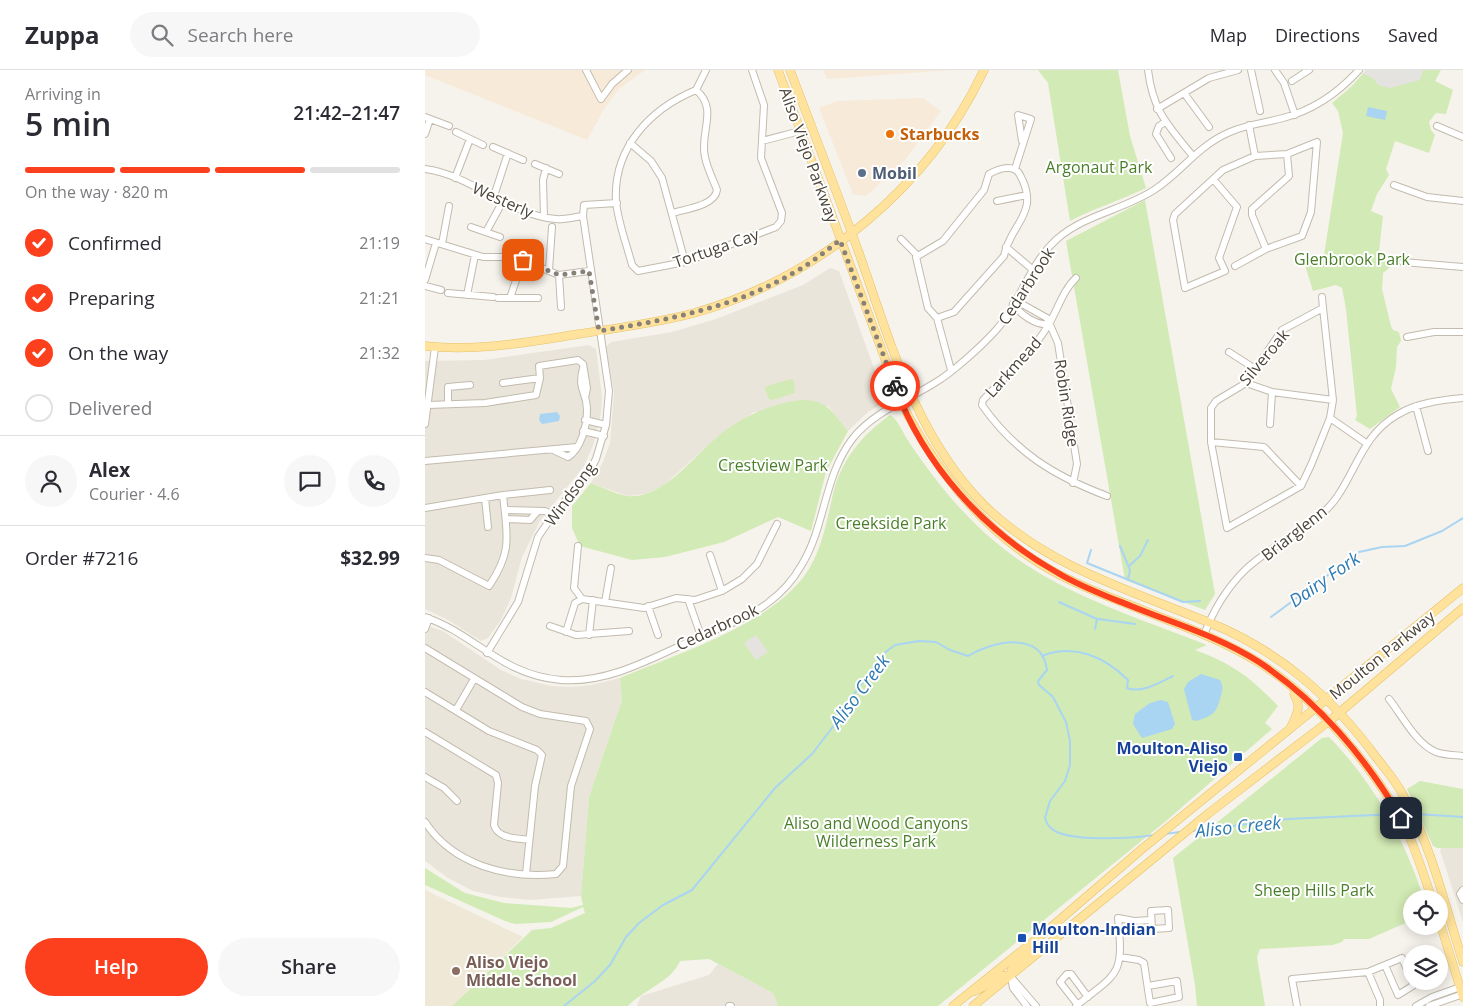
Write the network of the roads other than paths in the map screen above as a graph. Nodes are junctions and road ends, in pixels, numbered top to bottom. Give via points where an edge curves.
1 (587, 70) edge
2 (628, 70) edge
3 (706, 70) edge
4 (752, 70) edge
5 (778, 70) edge
6 (790, 70) edge
7 (984, 70) edge
8 (1148, 70) edge
9 (1238, 70) edge
10 (1251, 70) edge
11 (1276, 70) edge
12 (1359, 70) edge
13 (1306, 71) edge
14 (1224, 72) edge
15 (1292, 81) dead end
16 (697, 90) junction
17 (1184, 93) junction
18 (789, 102) junction
19 (1157, 109) junction
20 (1261, 111) dead end
21 (1295, 115) junction
22 (427, 118) edge
23 (1165, 122) junction
24 (1249, 125) junction
25 (449, 126) dead end
26 (1437, 126) dead end
27 (1209, 128) dead end
28 (800, 131) junction
29 (456, 132) dead end
30 (425, 134) edge
31 (1463, 137) edge
32 (470, 138) junction
33 (761, 140) junction
34 (1022, 140) dead end
35 (630, 143) junction
36 (483, 145) dead end
37 (493, 147) dead end
38 (818, 147) junction
39 (508, 154) junction
40 (1287, 154) junction
41 (1192, 155) junction
42 (1255, 156) junction
43 (1171, 158) dead end
44 (523, 160) dead end
45 (535, 164) dead end
46 (546, 168) junction
47 (425, 169) edge
48 (1015, 169) junction
49 (559, 174) dead end
50 (455, 178) junction
51 (1213, 179) junction
52 (1394, 185) dead end
53 (1027, 195) junction
54 (494, 196) junction
55 (503, 201) junction
56 (997, 201) dead end
57 (1463, 201) edge
58 (617, 203) junction
59 (449, 206) dead end
60 (672, 213) junction
61 (583, 216) junction
62 (544, 217) junction
63 (471, 227) dead end
64 (553, 227) dead end
65 (486, 232) junction
66 (851, 232) junction
67 (500, 237) dead end
68 (425, 239) edge
69 (901, 239) dead end
70 (840, 240) junction
71 (439, 243) junction
72 (1006, 247) junction
73 (1266, 248) junction
74 (475, 255) junction
75 (918, 256) junction
76 (523, 260) junction
77 (685, 262) junction
78 (1403, 262) dead end
79 (1235, 266) dead end
80 (1463, 267) edge
81 (549, 270) junction
82 (1032, 270) junction
83 (589, 271) junction
84 (559, 275) junction
85 (1076, 278) dead end
86 (425, 280) edge
87 (425, 286) edge
88 (441, 290) dead end
89 (448, 293) dead end
90 (467, 295) junction
91 (1322, 297) dead end
92 (510, 298) junction
93 (538, 298) dead end
94 (1013, 304) junction
95 (561, 307) dead end
96 (1323, 308) junction
97 (1040, 314) junction
98 (937, 318) junction
99 (1036, 321) junction
100 (1049, 324) junction
101 (599, 331) junction
102 (1463, 332) edge
103 (1407, 337) dead end
104 (425, 346) edge
105 (435, 347) junction
106 (1229, 352) dead end
107 (951, 370) junction
108 (1257, 370) junction
109 (429, 376) edge
110 (540, 378) junction
111 (503, 383) dead end
112 (1246, 383) junction
113 (470, 386) dead end
114 (1272, 392) junction
115 (911, 396) junction
116 (1463, 398) edge
117 (1333, 400) junction
118 (901, 402) junction
119 (448, 404) junction
120 (428, 405) junction
121 (1416, 406) junction
122 (1330, 418) junction
123 (585, 420) junction
124 (425, 424) edge
125 (1270, 424) dead end
126 (607, 426) junction
127 (583, 431) junction
128 (604, 436) junction
129 (1211, 442) junction
130 (1366, 442) junction
131 (1428, 451) dead end
132 (425, 461) edge
133 (1073, 483) junction
134 (1301, 486) junction
135 (551, 490) dead end
136 (503, 495) junction
137 (1107, 496) dead end
138 (485, 498) junction
139 (425, 508) edge
140 (505, 510) junction
141 (537, 512) junction
142 (553, 515) junction
143 (506, 518) junction
144 (777, 524) dead end
145 (488, 527) dead end
146 (578, 546) dead end
147 (710, 555) dead end
148 (425, 558) edge
149 (611, 568) dead end
150 (1463, 588) edge
151 (722, 591) junction
152 (582, 599) junction
153 (688, 599) junction
154 (593, 600) junction
155 (605, 602) junction
156 (648, 606) junction
157 (1463, 608) edge
158 (427, 618) edge
159 (1209, 622) junction
160 (550, 626) dead end
161 (425, 629) edge
162 (629, 630) dead end
163 (566, 632) junction
164 (658, 635) dead end
165 (1204, 635) junction
166 (589, 636) junction
167 (701, 636) junction
168 (425, 648) edge
169 (487, 653) junction
170 (474, 679) junction
171 (1291, 687) junction
172 (425, 692) edge
173 (1328, 699) junction
174 (1389, 699) dead end
175 (1316, 709) junction
176 (456, 710) junction
177 (1338, 713) junction
178 (1328, 721) junction
179 (1290, 728) junction
180 (425, 732) edge
181 (1463, 756) edge
182 (425, 777) edge
183 (457, 801) dead end
184 (425, 822) edge
185 (529, 840) junction
186 (526, 874) junction
187 (1429, 890) edge
188 (1463, 890) edge
189 (1463, 900) edge
190 (1151, 920) dead end
191 (1049, 929) junction
192 (1444, 935) edge
193 (1120, 957) junction
194 (1403, 960) edge
195 (1463, 962) edge
196 (1385, 964) junction
197 (1368, 972) junction
198 (1010, 976) junction
199 (1148, 986) junction
200 (1406, 990) edge
201 (969, 992) junction
202 (1462, 992) edge
203 (1087, 998) junction
204 (1380, 1003) edge
205 (953, 1006) edge
206 (973, 1006) edge
207 (1027, 1006) edge
208 (1035, 1006) edge
209 (1076, 1006) edge
210 (1297, 1006) edge
211 (1387, 1006) edge
212 (1416, 1006) edge
213 (1429, 1006) edge

1 - 2 street via 601,99
3 - 16 street
4 - 33 street via 764,105
5 - 18 main road, Aliso Viejo Parkway
6 - 38 main road, Aliso Viejo Parkway
7 - 66 main road via 951,129 933,152 881,210
8 - 19 street
9 - 14 street
10 - 20 street
11 - 21 street
12 - 21 street, Cedarbrook via 1333,95
13 - 15 street
14 - 17 street
16 - 35 street via 656,113
16 - 60 street via 707,106 704,156 717,194 711,201
17 - 19 street
17 - 27 street
18 - 28 main road, Aliso Viejo Parkway
18 - 38 main road via 795,103 809,143
19 - 23 street
21 - 24 street, Cedarbrook
22 - 25 street
22 - 30 street
23 - 41 street
23 - 43 street via 1156,134
24 - 41 street, Cedarbrook via 1218,138
24 - 42 street
26 - 31 street
28 - 33 street
28 - 70 main road, Aliso Viejo Parkway
29 - 32 street
32 - 36 street
32 - 50 street
33 - 77 street, Tortuga Cay via 761,158 782,213 781,222
34 - 48 street
35 - 58 street via 618,174
35 - 60 street via 659,171
37 - 39 street
38 - 66 main road, Aliso Viejo Parkway
39 - 44 street
39 - 54 street
40 - 42 street
40 - 73 street via 1289,176 1252,209
40 - 73 street via 1317,142 1311,212 1302,236
41 - 82 street, Cedarbrook via 1154,190 1069,229 1055,240
42 - 51 street via 1223,170
45 - 46 street
46 - 49 street
46 - 62 street via 543,180
47 - 50 street, Westerly
48 - 53 street via 1023,180
48 - 75 street via 998,169 989,174 984,190 943,241
50 - 54 street, Westerly
51 - 51 street via 1173,216 1185,288 1225,271 1219,258 1237,207
52 - 57 street via 1427,197
53 - 56 street
53 - 72 street via 1027,211
54 - 55 street, Westerly
55 - 62 street, Westerly
55 - 65 street
58 - 61 street, Windsong via 584,205
58 - 77 street, Tortuga Cay via 632,265 638,271
59 - 71 street
60 - 77 street
61 - 62 street, Westerly
61 - 83 street, Windsong
63 - 65 street
64 - 81 street
65 - 67 street
66 - 70 main road
66 - 115 main road, Aliso Viejo Parkway
68 - 71 street
69 - 75 street
70 - 101 main road via 792,274 727,302 676,317
70 - 118 main road, Aliso Viejo Parkway
71 - 74 street
71 - 86 street
72 - 82 street
72 - 98 street via 1001,262 953,312
73 - 79 street
74 - 76 street
74 - 90 street
75 - 98 street via 928,308
76 - 81 street
76 - 92 street
78 - 80 street
81 - 84 street
82 - 94 street, Cedarbrook
83 - 84 street
83 - 101 street, Windsong
84 - 95 street
85 - 100 street, Larkmead via 1069,284
87 - 88 street
89 - 90 street
90 - 92 street
91 - 96 street
92 - 93 street
94 - 97 street, Robin Ridge via 1022,304
94 - 99 street via 1019,312
94 - 107 street, Cedarbrook via 997,329
96 - 108 street, Silveroak via 1282,330
96 - 117 street
97 - 99 street
97 - 100 street, Robin Ridge via 1047,318
98 - 107 street
99 - 100 street
100 - 133 street, Robin Ridge via 1057,343 1074,441 1077,464
100 - 133 street, Larkmead via 982,405 1017,447
101 - 105 main road via 511,345
101 - 126 street, Windsong via 609,391
102 - 103 street via 1434,332
104 - 105 main road
105 - 109 street
106 - 108 street
107 - 115 street, Cedarbrook
108 - 112 street, Silveroak
109 - 120 street
110 - 111 street
110 - 119 street via 536,395 485,403
110 - 123 street via 539,366 581,361 584,367 581,390 587,411
112 - 114 street
112 - 129 street, Silveroak via 1213,404
113 - 119 street via 448,387
114 - 117 street
114 - 125 street
115 - 118 street, Cedarbrook
115 - 159 main road, Aliso Viejo Parkway via 943,453 969,488 1016,532 1041,550 1083,572
116 - 121 street, Briarglenn
117 - 122 street
118 - 165 main road, Aliso Viejo Parkway via 918,435 953,486 970,506 1013,544 1075,582
118 - 167 street, Cedarbrook via 867,423 842,453 827,489 816,538 801,568 784,589 768,604
119 - 120 street
120 - 124 street
121 - 130 street, Briarglenn via 1397,415
121 - 131 street
122 - 130 street
122 - 134 street
123 - 126 street
123 - 127 street
126 - 128 street, Windsong
127 - 128 street
127 - 132 street via 577,447
128 - 142 street, Windsong via 588,474
129 - 134 street via 1264,447
129 - 134 street via 1227,528
130 - 159 street, Briarglenn via 1337,498 1318,518 1245,570 1222,598
133 - 137 street
135 - 136 street
136 - 138 street
136 - 140 street
138 - 139 street
138 - 145 street
140 - 141 street
140 - 143 street
141 - 142 street
141 - 143 street via 530,520
142 - 169 street, Windsong via 539,537 518,602
143 - 148 street via 508,544 503,564 490,586 439,560
144 - 151 street via 757,564 742,579
146 - 152 street via 574,588
147 - 151 street
149 - 155 street
150 - 173 main road, Moulton Parkway
151 - 153 street via 695,600
152 - 154 street
152 - 163 street via 575,603
153 - 156 street via 676,598
153 - 167 street
154 - 155 street
154 - 166 street
155 - 156 street via 637,608
156 - 164 street
157 - 177 main road, Moulton Parkway
158 - 161 street
158 - 169 street, Cedarbrook
159 - 165 street, Briarglenn
159 - 173 main road, Aliso Viejo Parkway via 1271,654
160 - 163 street
162 - 166 street
163 - 166 street
165 - 171 main road, Aliso Viejo Parkway via 1259,662
167 - 169 street, Cedarbrook via 632,666 587,679 562,680 538,676 517,670
168 - 170 street
170 - 176 street
170 - 186 street via 522,707 562,718 581,719 590,729 571,786 563,866 559,873
171 - 175 main road, Aliso Viejo Parkway
171 - 179 main road via 1299,708
172 - 176 street
173 - 175 main road, Moulton Parkway
173 - 177 main road, Aliso Viejo Parkway
174 - 181 street via 1431,750
175 - 178 main road, Aliso Viejo Parkway
175 - 179 main road, Moulton Parkway
176 - 185 street via 489,731 542,755
177 - 178 main road, Moulton Parkway
177 - 195 main road, Aliso Viejo Parkway via 1364,741 1403,794 1423,837
178 - 187 main road, Aliso Viejo Parkway via 1386,793 1411,840
178 - 198 main road, Moulton Parkway via 1209,813
179 - 191 main road, Moulton Parkway via 1142,848
180 - 185 street via 493,773 498,783 495,828 502,835
182 - 183 street via 444,788
184 - 186 street via 440,840 465,858 495,871
185 - 186 street
188 - 189 street
190 - 193 street via 1118,918
191 - 198 main road via 1042,940 1013,966
191 - 201 main road, Moulton Parkway
192 - 202 main road
193 - 199 street via 1143,963
193 - 203 street via 1114,975
194 - 196 street
196 - 197 street
196 - 200 street via 1398,995
197 - 204 street
197 - 210 street via 1292,979
198 - 201 main road via 998,977 985,988
198 - 206 main road, Moulton Parkway
198 - 207 street via 1013,988
198 - 208 street
199 - 199 street via 1150,1003 1179,997 1177,981
201 - 205 main road, Moulton Parkway
202 - 212 street via 1432,997
202 - 213 street
203 - 209 street
203 - 209 street via 1071,974 1067,974 1060,982
204 - 211 street

